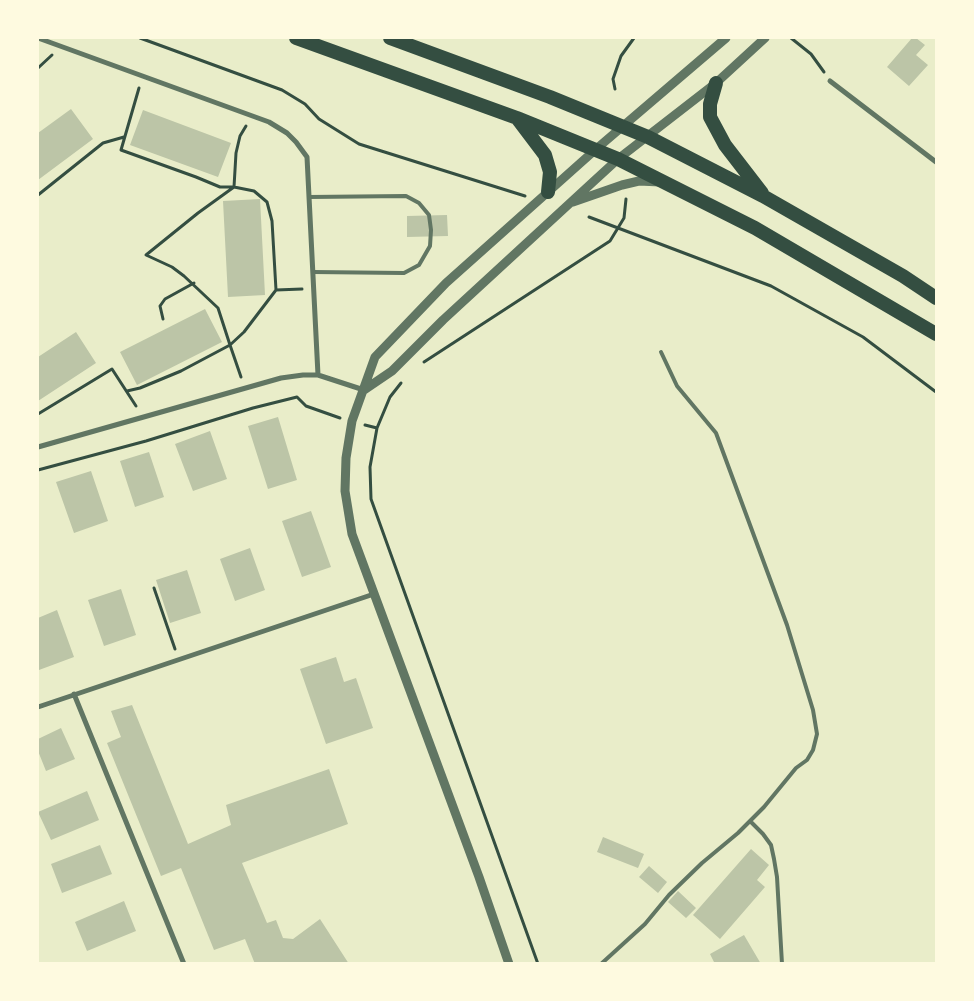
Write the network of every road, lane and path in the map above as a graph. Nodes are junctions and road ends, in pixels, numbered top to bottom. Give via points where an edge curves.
1 (38, 38) edge
2 (140, 38) edge
3 (296, 38) edge
4 (390, 38) edge
5 (634, 38) edge
6 (726, 38) edge
7 (765, 38) edge
8 (791, 38) edge
9 (60, 47) junction
10 (38, 68) edge
11 (142, 77) junction
12 (830, 81) joint
13 (716, 83) junction
14 (615, 89) dead end
15 (252, 116) junction
16 (517, 118) junction
17 (623, 127) junction
18 (124, 137) junction
19 (648, 137) junction
20 (595, 150) junction
21 (618, 160) junction
22 (936, 162) edge
23 (666, 182) junction
24 (234, 188) junction
25 (548, 192) junction
26 (38, 195) edge
27 (626, 195) dead end
28 (526, 196) dead end
29 (763, 196) junction
30 (309, 197) junction
31 (568, 204) junction
32 (589, 217) dead end
33 (618, 229) junction
34 (314, 272) junction
35 (194, 283) dead end
36 (315, 288) junction
37 (276, 290) junction
38 (936, 298) edge
39 (163, 319) dead end
40 (936, 334) edge
41 (230, 345) junction
42 (661, 352) dead end
43 (423, 362) dead end
44 (318, 375) junction
45 (404, 379) dead end
46 (245, 387) junction
47 (364, 390) junction
48 (127, 391) junction
49 (936, 392) edge
50 (38, 414) edge
51 (142, 416) junction
52 (352, 421) junction
53 (377, 428) junction
54 (38, 447) edge
55 (38, 470) edge
56 (154, 588) dead end
57 (374, 594) junction
58 (178, 659) junction
59 (74, 694) junction
60 (38, 707) edge
61 (750, 820) junction
62 (184, 964) edge
63 (509, 964) edge
64 (538, 964) edge
65 (602, 964) edge
66 (782, 964) edge

1 - 9 street
2 - 28 path via 282,90 359,144
3 - 16 highway
4 - 17 highway
5 - 14 path via 620,56 613,79
6 - 17 street
7 - 13 street
8 - 12 path via 811,54
9 - 10 path
9 - 11 street
11 - 15 street
11 - 18 path
12 - 22 street
13 - 19 street
13 - 29 highway via 710,117 725,145
15 - 24 path via 240,136
15 - 30 street via 287,133 307,157
16 - 20 highway
16 - 25 highway via 545,155 550,172
17 - 19 highway
17 - 20 street
18 - 24 path via 121,150 220,187
18 - 26 path via 104,143
19 - 21 street
19 - 29 highway
20 - 21 highway
20 - 25 street
21 - 23 highway
21 - 31 street
23 - 31 street via 639,181
23 - 40 highway via 755,228
24 - 37 path via 254,191 267,202 272,221
24 - 41 path via 146,255 172,267 218,308
25 - 47 street via 446,283 375,357
27 - 33 path via 624,218
29 - 38 highway
30 - 34 street
30 - 34 lane via 406,196 419,203 429,215 431,230 430,246 419,265 404,272
31 - 47 street via 392,371
32 - 33 path
33 - 43 path via 610,241
33 - 49 path via 771,286 863,337
34 - 36 street
35 - 39 path via 165,299 160,306
36 - 37 path
36 - 44 street
37 - 41 path
41 - 46 path
41 - 48 path via 180,371
42 - 61 lane via 677,386 716,433 787,625 818,734 807,760
44 - 46 street via 303,374
44 - 47 street
45 - 53 path via 390,398
46 - 51 street
47 - 52 street
48 - 50 path via 112,368
48 - 51 path
51 - 54 street
52 - 53 path
52 - 55 path via 306,406 297,397
52 - 57 street via 345,491 352,534
53 - 64 path via 370,467 371,499
56 - 58 path
57 - 58 street
57 - 63 street
58 - 59 street
59 - 60 street
59 - 62 street
61 - 65 lane via 669,895 645,924
61 - 66 lane via 771,845 777,877

